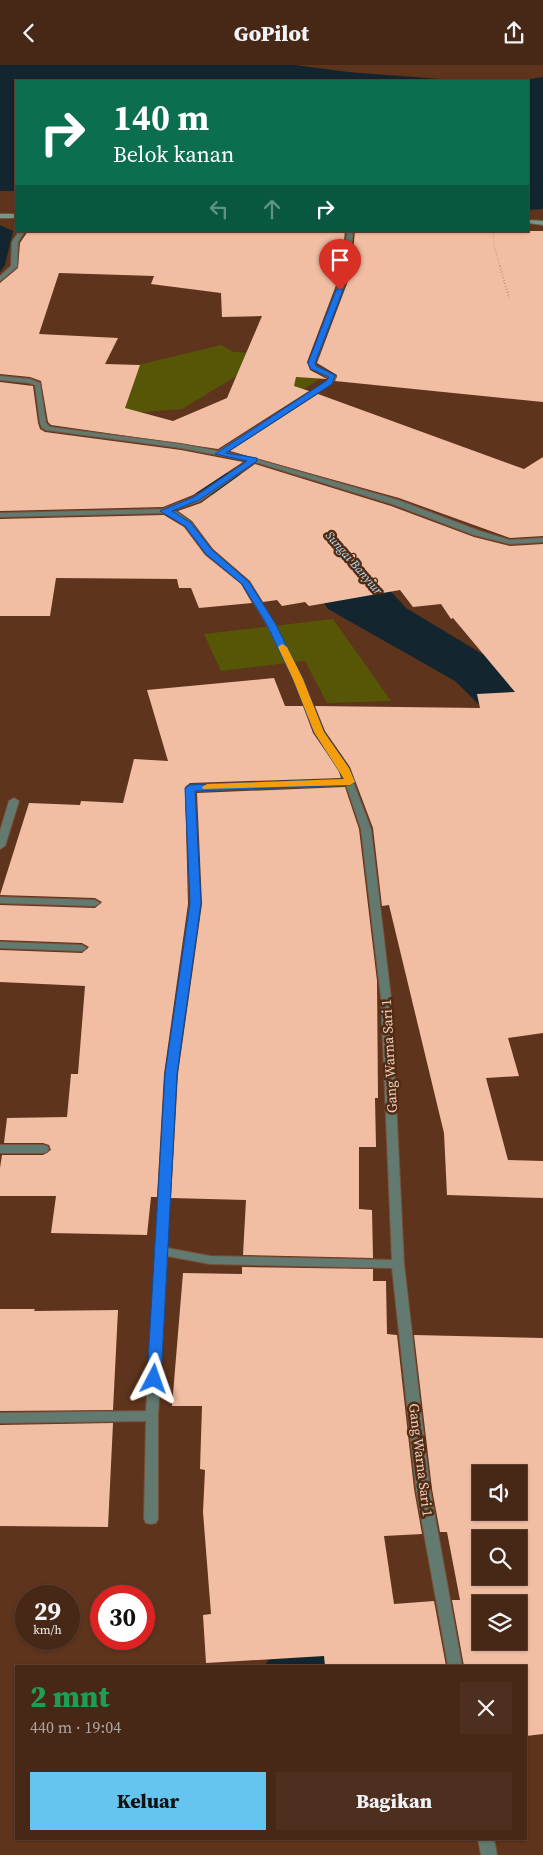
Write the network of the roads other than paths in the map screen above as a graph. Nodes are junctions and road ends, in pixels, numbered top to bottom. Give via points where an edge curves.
1 (529, 222) edge
2 (543, 223) edge
3 (21, 232) edge
4 (350, 232) edge
5 (0, 279) edge
6 (0, 378) edge
7 (218, 454) junction
8 (253, 461) junction
9 (164, 511) junction
10 (0, 515) edge
11 (543, 540) edge
12 (350, 782) junction
13 (14, 801) dead end
14 (0, 846) edge
15 (0, 900) edge
16 (95, 903) dead end
17 (0, 945) edge
18 (82, 948) dead end
19 (0, 1149) edge
20 (43, 1149) dead end
21 (162, 1251) junction
22 (398, 1264) junction
23 (152, 1415) junction
24 (0, 1418) edge
25 (151, 1519) dead end
26 (452, 1653) edge
27 (486, 1840) edge
28 (489, 1855) edge

1 - 2 street
3 - 5 street via 15,242 14,267
4 - 7 street via 346,272 312,363 313,367 333,377 329,383
6 - 7 street via 38,384 43,423 48,429 181,446
7 - 8 street
8 - 9 street via 196,499
8 - 11 street via 396,502 510,542
9 - 10 street
9 - 12 street, Gang Warna Sari 1 via 188,525 209,552 245,582 298,679 319,732
12 - 21 street via 190,788 195,903 171,1074
12 - 22 street, Gang Warna Sari 1 via 366,829 386,998
13 - 14 street
15 - 16 street
17 - 18 street
19 - 20 street
21 - 22 street via 210,1260
21 - 23 street
22 - 26 street, Gang Warna Sari 1 via 423,1489
23 - 24 street
23 - 25 street
27 - 28 street

